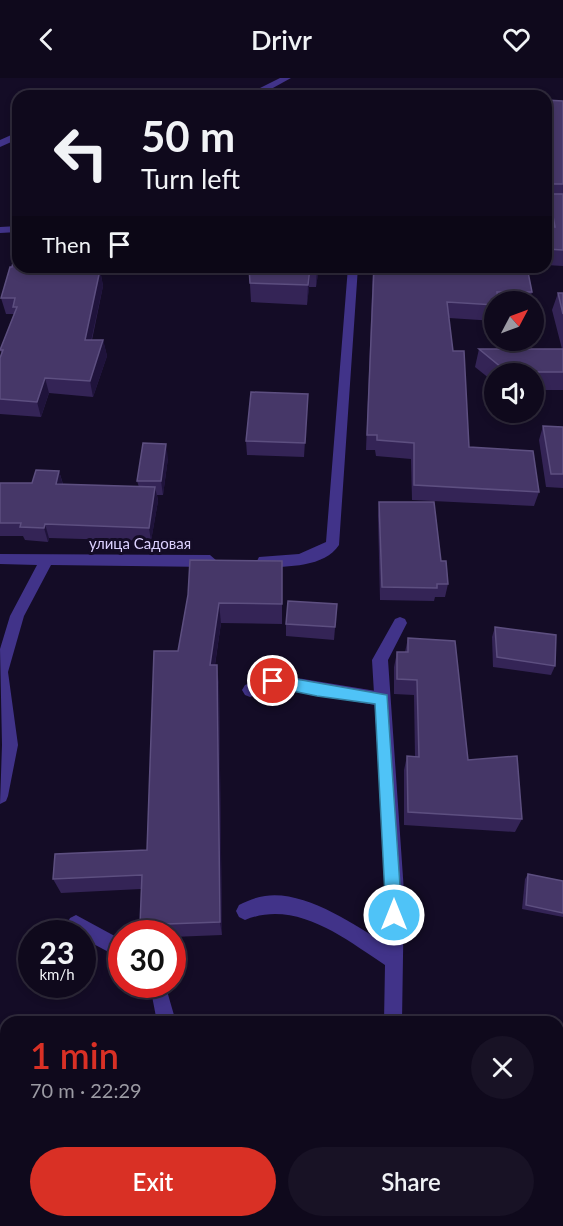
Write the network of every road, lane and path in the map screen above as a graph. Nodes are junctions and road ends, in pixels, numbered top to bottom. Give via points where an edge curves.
1 (287, 78) edge
2 (264, 90) edge
3 (352, 273) edge
4 (0, 559) edge
5 (47, 560) junction
6 (226, 561) edge
7 (249, 561) edge
8 (400, 623) dead end
9 (1, 674) edge
10 (250, 690) dead end
11 (382, 699) junction
12 (0, 796) edge
13 (245, 910) dead end
14 (394, 960) junction
15 (161, 998) edge
16 (166, 1016) edge
17 (393, 1016) edge

1 - 2 street
3 - 7 street via 332,545 316,556 296,561
4 - 5 street, улица Садовая
5 - 6 street, улица Садовая
5 - 9 street via 17,616
8 - 11 street via 380,660
9 - 12 street via 10,745
10 - 11 street via 273,681
11 - 14 street via 395,892
13 - 14 street via 269,903 299,908 338,924
14 - 17 street
15 - 16 street

